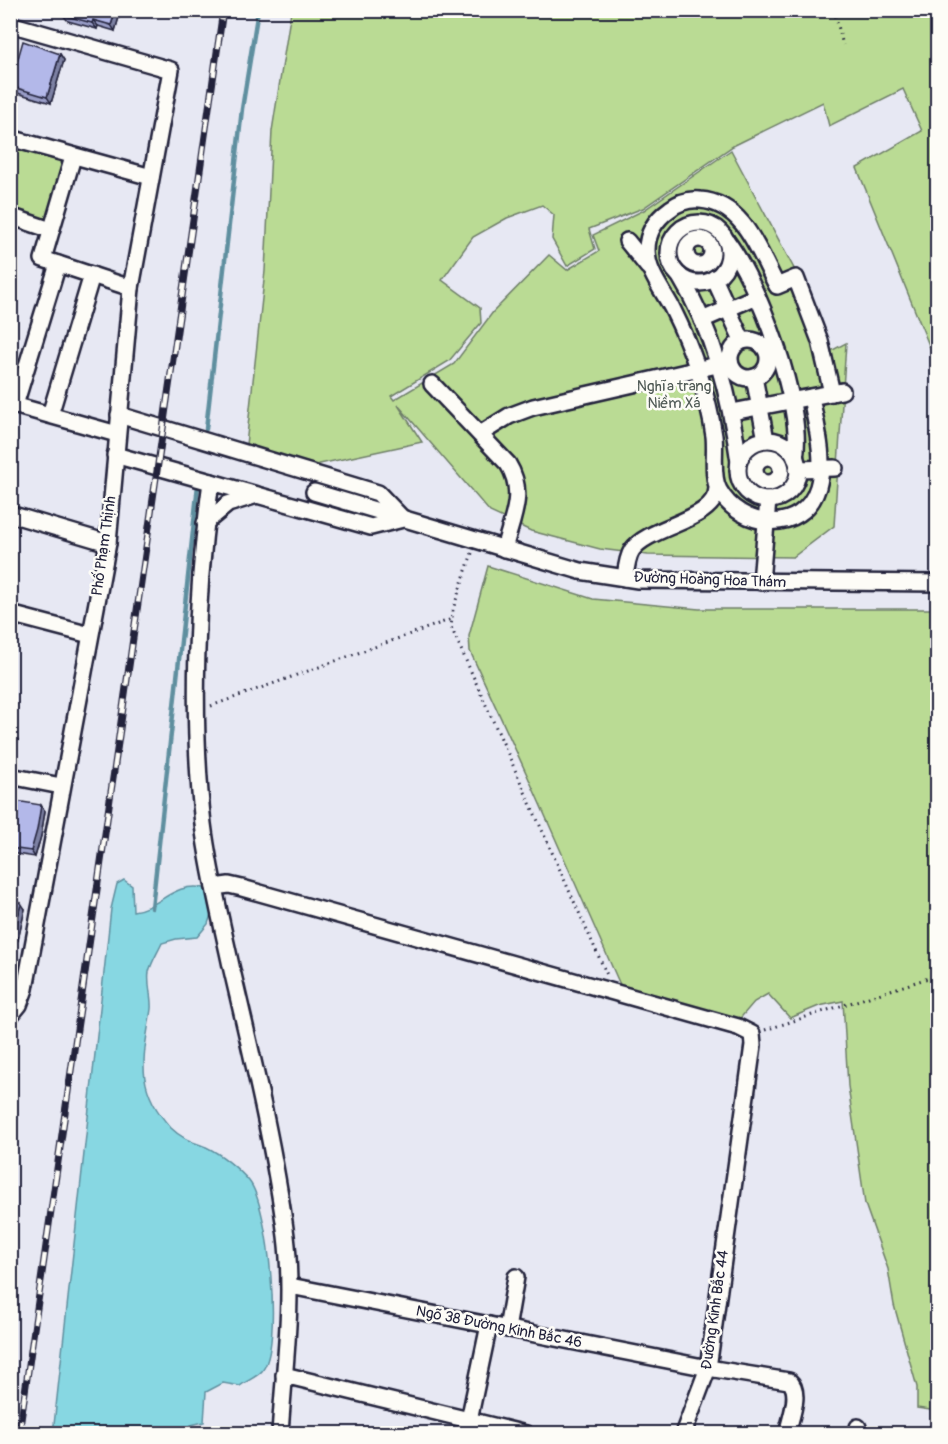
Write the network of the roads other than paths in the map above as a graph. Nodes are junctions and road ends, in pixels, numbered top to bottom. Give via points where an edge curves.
1 (11, 26) edge
2 (10, 138) edge
3 (73, 157) junction
4 (151, 177) junction
5 (665, 207) junction
6 (10, 216) edge
7 (705, 224) junction
8 (684, 227) junction
9 (51, 230) junction
10 (703, 240) junction
11 (726, 240) junction
12 (627, 241) dead end
13 (670, 246) junction
14 (686, 249) junction
15 (711, 256) junction
16 (728, 258) junction
17 (58, 264) junction
18 (697, 265) junction
19 (92, 275) junction
20 (682, 275) junction
21 (654, 276) junction
22 (714, 278) junction
23 (131, 288) junction
24 (757, 296) junction
25 (729, 308) junction
26 (702, 320) junction
27 (742, 340) junction
28 (725, 364) junction
29 (698, 370) junction
30 (754, 377) junction
31 (432, 384) dead end
32 (811, 397) junction
33 (790, 401) junction
34 (13, 405) edge
35 (760, 407) junction
36 (732, 412) junction
37 (50, 415) junction
38 (118, 415) junction
39 (117, 434) junction
40 (480, 434) junction
41 (766, 441) junction
42 (115, 455) junction
43 (742, 456) junction
44 (794, 458) junction
45 (776, 460) junction
46 (758, 462) junction
47 (819, 468) junction
48 (835, 468) dead end
49 (759, 479) junction
50 (777, 479) junction
51 (211, 482) junction
52 (717, 488) junction
53 (789, 491) junction
54 (314, 492) dead end
55 (747, 492) junction
56 (257, 495) junction
57 (768, 500) junction
58 (10, 514) edge
59 (404, 519) junction
60 (767, 522) junction
61 (205, 523) junction
62 (108, 543) junction
63 (504, 549) junction
64 (625, 578) junction
65 (761, 582) junction
66 (938, 583) edge
67 (10, 614) edge
68 (90, 635) junction
69 (10, 776) edge
70 (61, 786) junction
71 (214, 887) junction
72 (18, 987) edge
73 (10, 1016) edge
74 (516, 1277) dead end
75 (290, 1286) junction
76 (489, 1325) junction
77 (507, 1329) junction
78 (708, 1368) junction
79 (284, 1374) junction
80 (470, 1420) junction
81 (280, 1434) edge
82 (526, 1434) edge
83 (683, 1434) edge
84 (787, 1434) edge

1 - 4 street, Phố Phạm Thịnh via 171,70
2 - 3 street
3 - 4 street
3 - 9 street
4 - 23 street, Phố Phạm Thịnh
5 - 8 street
5 - 21 street via 648,239 648,263
5 - 32 street via 694,199 719,203 744,226 777,286 796,278 837,392
6 - 9 street
7 - 8 street
7 - 10 street
7 - 11 street via 714,227
8 - 13 street
9 - 17 street via 43,259
10 - 14 street via 692,241
10 - 15 street via 711,246
11 - 16 street
11 - 24 street
12 - 21 street
13 - 14 street
13 - 20 street via 670,261
14 - 18 street via 688,260
15 - 16 street
15 - 18 street
16 - 22 street
17 - 19 street
17 - 34 street
18 - 20 street
19 - 23 street
19 - 37 street
20 - 21 street
20 - 22 street via 704,282
20 - 26 street
21 - 29 street
22 - 25 street
23 - 38 street, Phố Phạm Thịnh
24 - 25 street
24 - 33 street via 772,330
25 - 26 street
25 - 27 street
26 - 28 street
27 - 28 street
27 - 30 street via 756,340 768,352 766,369
28 - 29 street
28 - 30 street via 740,376
28 - 36 street
29 - 40 street via 533,407
29 - 52 street via 714,436
30 - 35 street
31 - 40 street
32 - 33 street
32 - 47 street
33 - 35 street
33 - 44 street via 797,443
34 - 37 street
35 - 36 street
35 - 41 street
36 - 43 street
37 - 39 street
38 - 39 street, Phố Phạm Thịnh
38 - 59 street via 378,494
39 - 42 street, Phố Phạm Thịnh
40 - 63 street via 517,478 519,492
41 - 43 street via 757,442
41 - 44 street via 775,441
42 - 51 street
42 - 62 street, Phố Phạm Thịnh
43 - 46 street
43 - 55 street via 739,478
44 - 45 street
44 - 47 street
44 - 53 street via 795,483
45 - 46 street via 765,457
45 - 50 street via 781,468
46 - 49 street via 755,470
47 - 48 street
47 - 60 street via 817,490 803,510 782,521
49 - 50 street via 769,483
49 - 55 street
50 - 53 street
51 - 56 street
51 - 61 street
52 - 60 street via 736,512
52 - 64 street via 709,507 646,538 632,550
53 - 57 street
54 - 59 street, Đường Hoàng Hoa Thám
55 - 57 street
56 - 59 street via 371,527
56 - 61 street via 228,504
57 - 60 street
58 - 62 street
59 - 63 street, Đường Hoàng Hoa Thám
60 - 65 street
61 - 71 street via 198,711 203,824
62 - 68 street, Phố Phạm Thịnh
63 - 64 street, Đường Hoàng Hoa Thám
64 - 65 street, Đường Hoàng Hoa Thám
65 - 66 street, Đường Hoàng Hoa Thám
67 - 68 street
68 - 70 street, Phố Phạm Thịnh
69 - 70 street
70 - 72 street, Phố Phạm Thịnh
71 - 75 street via 270,1139
71 - 78 street, Đường Kinh Bắc 44 via 242,888 752,1034
72 - 73 street, Phố Phạm Thịnh via 19,1005
74 - 77 street
75 - 76 street, Ngõ 38 Đường Kinh Bắc 46
75 - 79 street
76 - 77 street, Ngõ 38 Đường Kinh Bắc 46
76 - 80 street
77 - 78 street, Ngõ 38 Đường Kinh Bắc 46
78 - 83 street, Đường Kinh Bắc 44
78 - 84 street, Ngõ 38 Đường Kinh Bắc 46 via 794,1385
79 - 80 street
79 - 81 street
80 - 82 street

